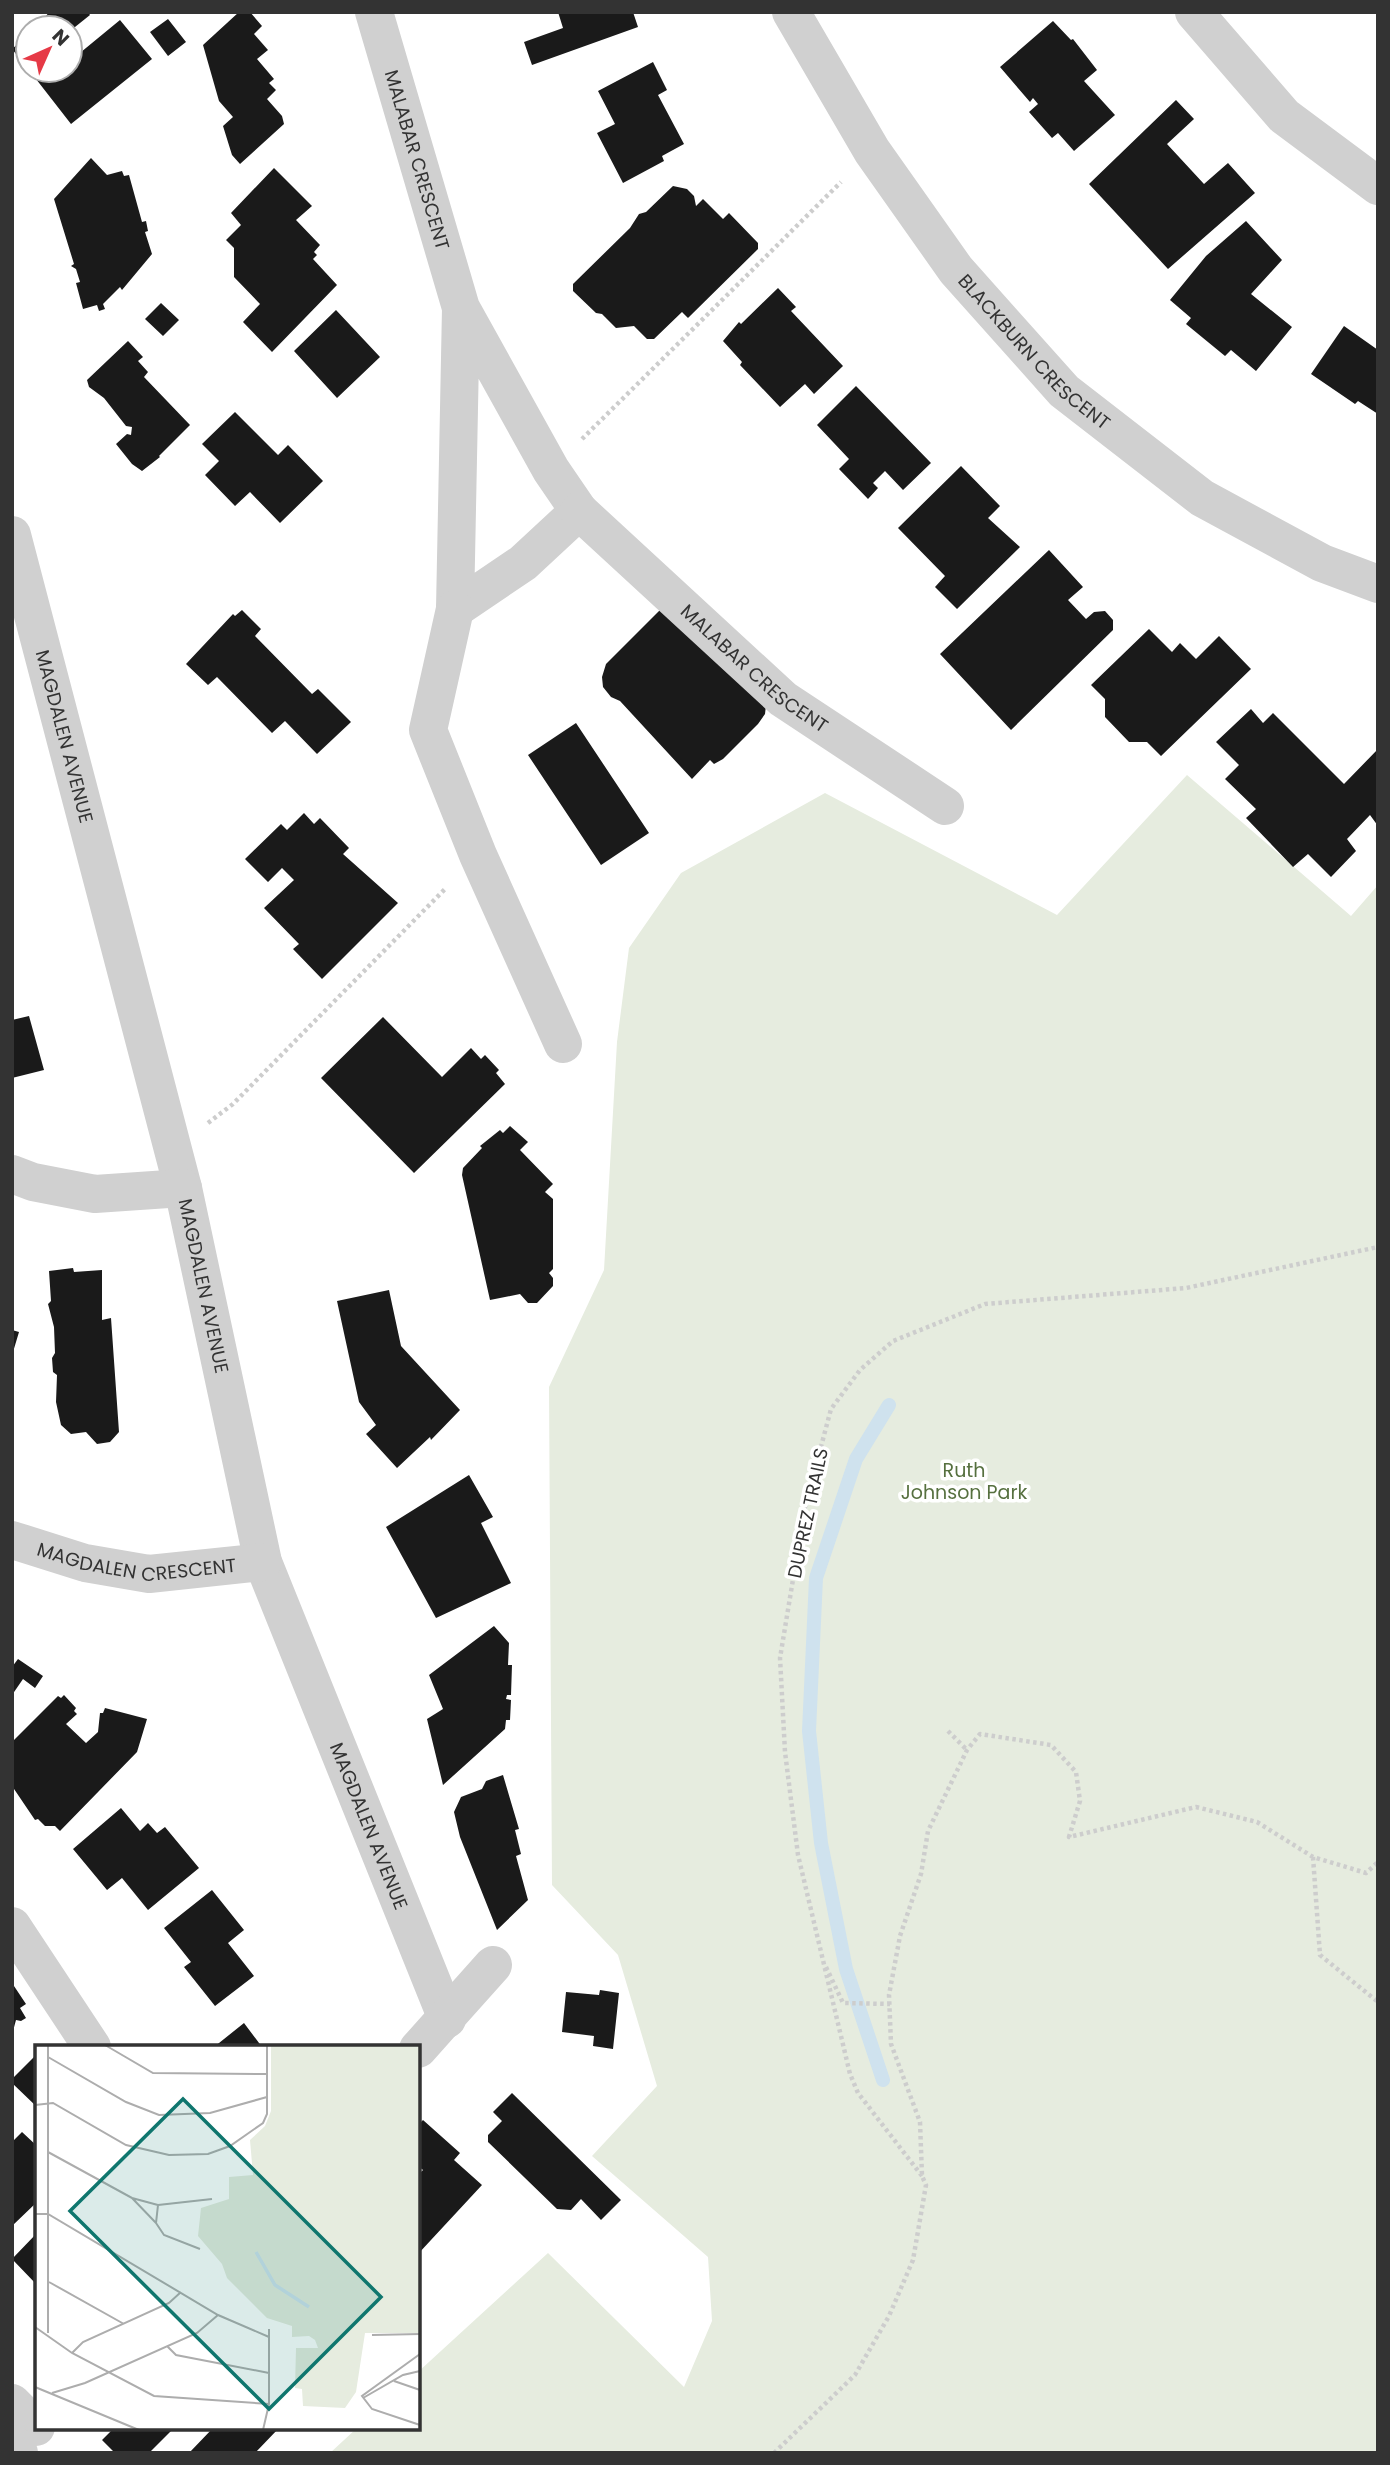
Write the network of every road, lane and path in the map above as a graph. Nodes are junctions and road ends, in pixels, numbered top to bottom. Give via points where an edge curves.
1 (374, 12) edge
2 (791, 12) edge
3 (1194, 12) edge
4 (872, 152) junction
5 (1378, 186) edge
6 (461, 308) junction
7 (551, 470) junction
8 (579, 511) junction
9 (12, 535) edge
10 (1378, 584) edge
11 (455, 609) junction
12 (945, 806) dead end
13 (478, 855) junction
14 (563, 1044) dead end
15 (198, 1126) dead end
16 (12, 1174) edge
17 (183, 1188) junction
18 (1378, 1247) edge
19 (12, 1540) edge
20 (263, 1562) junction
21 (948, 1731) dead end
22 (967, 1750) junction
23 (1313, 1857) junction
24 (1378, 1863) edge
25 (12, 1926) edge
26 (822, 1958) junction
27 (494, 1965) dead end
28 (1378, 2002) edge
29 (890, 2004) junction
30 (447, 2019) junction
31 (91, 2045) edge
32 (420, 2047) edge
33 (922, 2176) junction
34 (774, 2453) edge

1 - 6 street, MALABAR CRESCENT
2 - 4 street, BLACKBURN CRESCENT
3 - 5 street via 1284,116
4 - 7 path
4 - 10 street, BLACKBURN CRESCENT via 956,270 1064,391 1202,498 1322,563
6 - 7 street, MALABAR CRESCENT
6 - 11 street, MALABAR CRESCENT
7 - 8 street, MALABAR CRESCENT
8 - 11 street via 523,563
8 - 12 street, MALABAR CRESCENT via 783,699
9 - 17 street, MAGDALEN AVENUE
11 - 13 street, MALABAR CRESCENT via 428,730
13 - 14 street, MALABAR CRESCENT
13 - 15 path via 233,1104
16 - 17 street via 95,1194
17 - 20 street, MAGDALEN AVENUE
18 - 26 path, DUPREZ TRAILS via 1185,1288 985,1304 893,1341 860,1370 831,1409 805,1507 780,1658 785,1752 798,1855
19 - 20 street, MAGDALEN CRESCENT via 85,1563 149,1574
20 - 30 street, MAGDALEN AVENUE
21 - 22 path
22 - 23 path via 980,1734 1051,1745 1076,1772 1080,1801 1069,1837 1196,1807 1257,1822
22 - 29 path via 928,1831 921,1874 900,1936
23 - 24 path via 1366,1873
23 - 28 path via 1320,1955
25 - 31 street
26 - 29 path via 843,2003
26 - 33 path, DUPREZ TRAILS via 849,2074 858,2093
27 - 30 street
29 - 33 path via 891,2044 920,2122
30 - 32 street
33 - 34 path via 926,2185 913,2260 889,2316 855,2375

